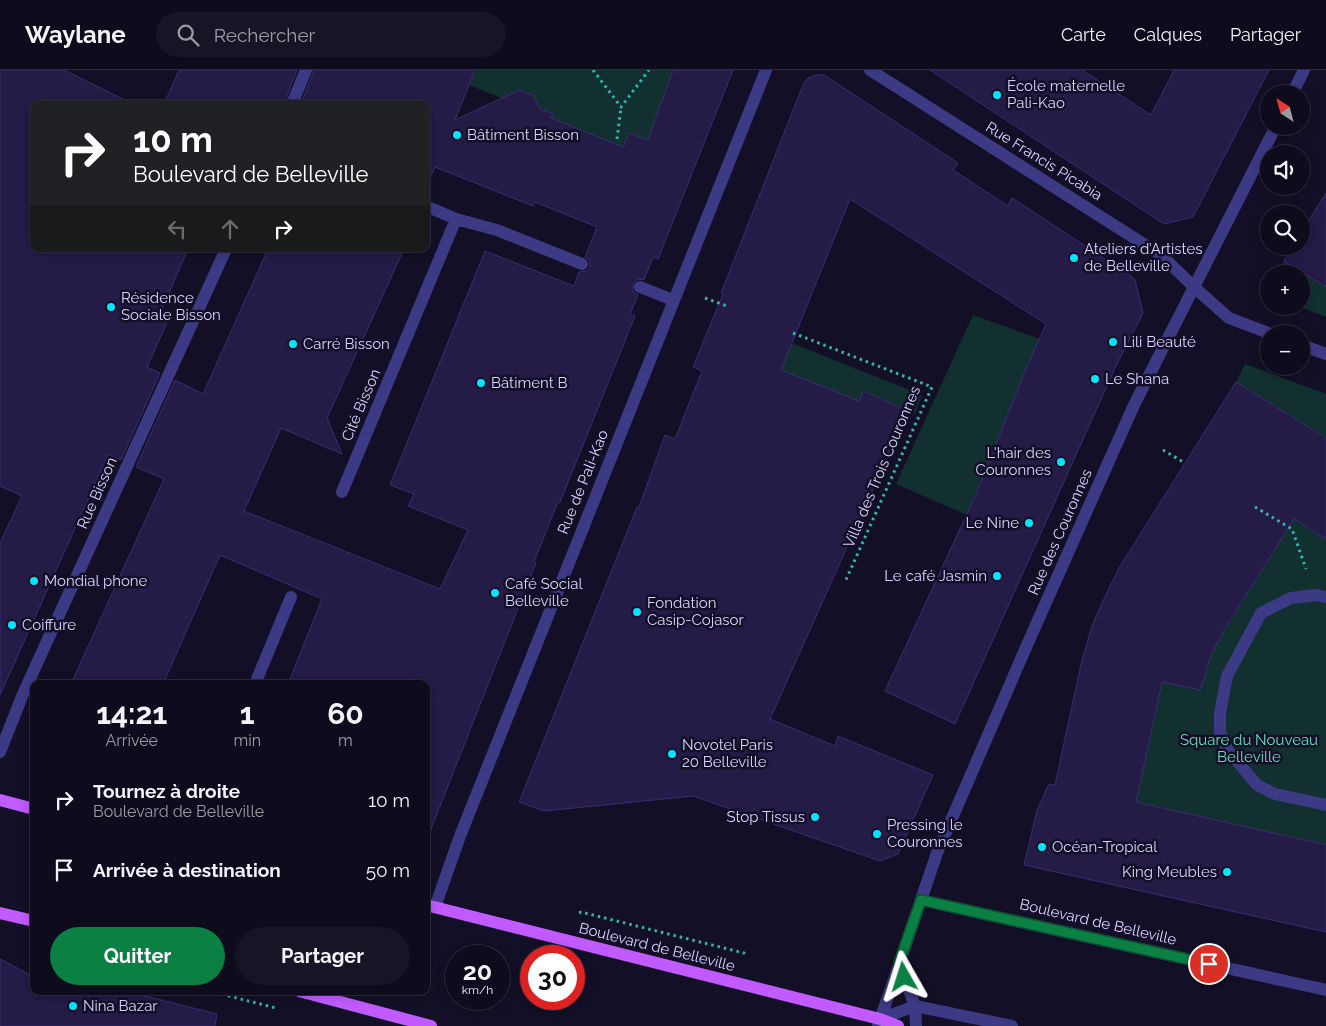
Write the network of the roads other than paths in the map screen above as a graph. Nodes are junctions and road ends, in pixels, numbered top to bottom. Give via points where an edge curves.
1 (306, 70) edge
2 (766, 70) edge
3 (870, 70) edge
4 (1304, 70) edge
5 (1296, 85) edge
6 (294, 100) edge
7 (1271, 135) edge
8 (430, 208) edge
9 (456, 219) junction
10 (225, 252) edge
11 (582, 264) dead end
12 (640, 287) dead end
13 (1194, 288) junction
14 (673, 300) junction
15 (1260, 330) edge
16 (1310, 348) edge
17 (1326, 354) edge
18 (342, 492) dead end
19 (1321, 596) edge
20 (291, 597) dead end
21 (30, 680) edge
22 (258, 680) edge
23 (30, 681) edge
24 (0, 752) edge
25 (0, 800) edge
26 (1326, 805) edge
27 (30, 808) edge
28 (921, 900) junction
29 (431, 906) edge
30 (0, 913) edge
31 (30, 921) edge
32 (899, 963) junction
33 (1326, 990) edge
34 (314, 995) edge
35 (916, 1006) junction
36 (879, 1023) edge
37 (431, 1026) edge
38 (898, 1026) edge
39 (916, 1026) edge
40 (1012, 1026) edge

1 - 6 street
2 - 14 street, Rue de Pali-Kao
3 - 13 street, Rue Francis Picabia via 1161,255
4 - 5 street
7 - 13 street, Rue des Couronnes
8 - 9 street
9 - 11 street via 497,230
9 - 18 street, Cité Bisson
10 - 21 street, Rue Bisson
12 - 14 street
13 - 15 street, Rue Francis Picabia via 1229,318
13 - 28 street, Rue des Couronnes via 1134,405 1054,583 937,853
14 - 29 street, Rue de Pali-Kao
16 - 17 street
19 - 26 street via 1291,598 1261,613 1227,676 1220,732 1227,749 1256,785 1275,794
20 - 22 street
23 - 24 street, Rue Bisson
25 - 27 main road
28 - 32 street, Rue des Couronnes
28 - 33 street, Boulevard de Belleville
29 - 36 main road, Boulevard de Belleville
30 - 31 main road
32 - 35 street
32 - 36 street, Rue des Couronnes
34 - 37 main road
35 - 36 street
35 - 39 street
35 - 40 street
36 - 38 main road, Boulevard de Belleville

